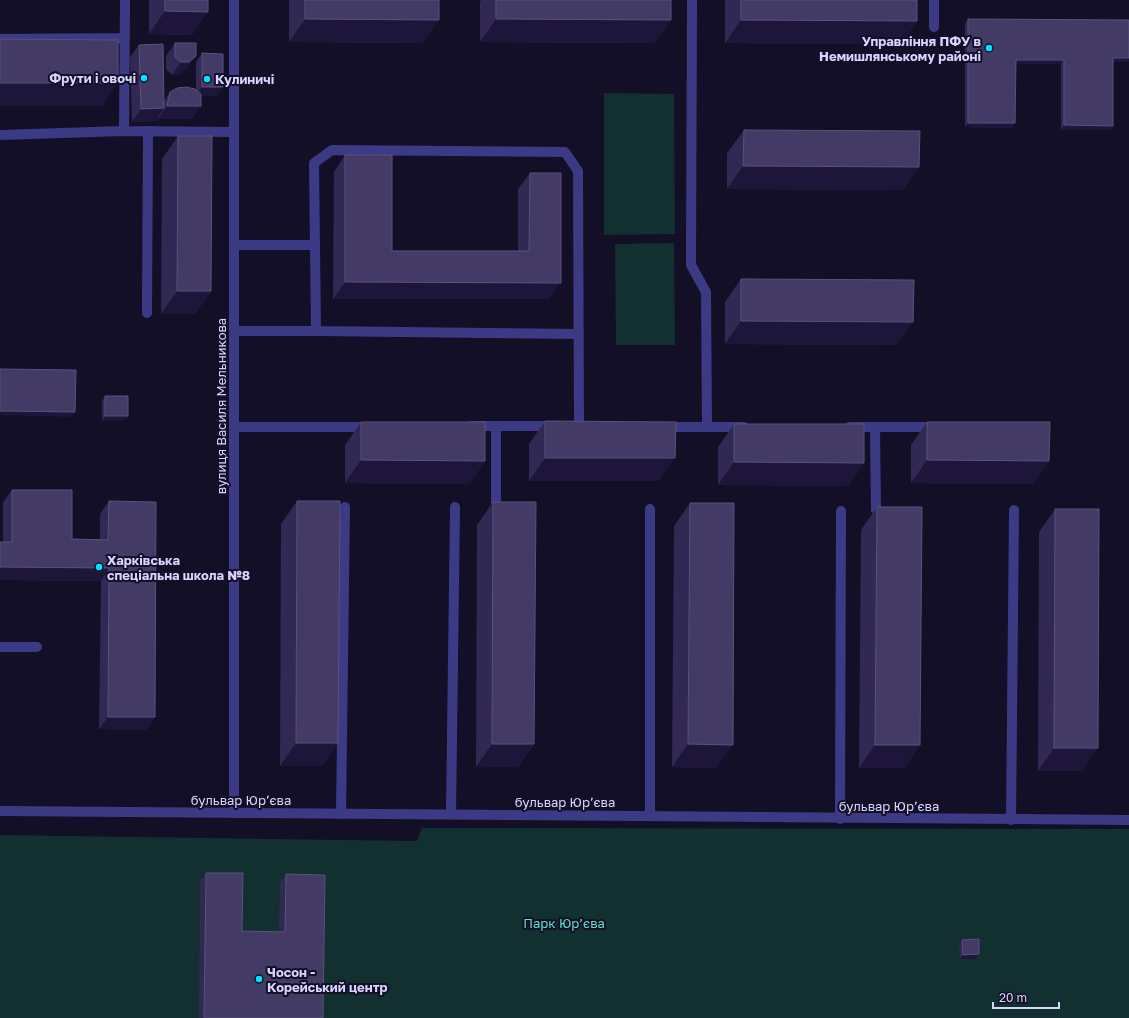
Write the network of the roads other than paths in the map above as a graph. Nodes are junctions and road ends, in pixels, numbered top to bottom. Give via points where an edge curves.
1 (125, 0) edge
2 (234, 0) edge
3 (692, 0) edge
4 (934, 0) edge
5 (934, 27) dead end
6 (125, 38) junction
7 (0, 39) edge
8 (124, 131) junction
9 (148, 131) junction
10 (234, 132) junction
11 (0, 135) edge
12 (234, 245) junction
13 (315, 245) junction
14 (146, 313) dead end
15 (234, 330) junction
16 (316, 331) junction
17 (578, 334) junction
18 (464, 426) edge
19 (496, 426) junction
20 (234, 427) junction
21 (377, 427) edge
22 (654, 427) edge
23 (707, 427) junction
24 (755, 427) edge
25 (843, 427) edge
26 (875, 427) junction
27 (949, 427) edge
28 (345, 507) dead end
29 (455, 507) dead end
30 (496, 508) edge
31 (650, 509) dead end
32 (841, 510) dead end
33 (876, 510) edge
34 (1014, 510) dead end
35 (0, 647) edge
36 (37, 647) dead end
37 (0, 810) edge
38 (234, 813) junction
39 (341, 814) junction
40 (451, 814) junction
41 (650, 816) junction
42 (840, 819) junction
43 (1011, 820) junction
44 (1129, 820) edge

1 - 6 street
2 - 10 street, вулиця Василя Мельникова
3 - 23 street via 692,265 706,292
4 - 5 street
6 - 7 street
6 - 8 street
8 - 9 street
8 - 11 street
9 - 10 street
9 - 14 street
10 - 12 street, вулиця Василя Мельникова
12 - 13 street
12 - 15 street, вулиця Василя Мельникова
13 - 16 street
13 - 17 street via 314,163 332,150 565,152 578,171
15 - 16 street
15 - 20 street, вулиця Василя Мельникова
16 - 17 street
17 - 19 street via 575,426
18 - 19 street
19 - 30 street
20 - 21 street
20 - 38 street, вулиця Василя Мельникова
22 - 23 street
23 - 24 street
25 - 26 street
26 - 27 street
26 - 33 street
28 - 39 street
29 - 40 street
31 - 41 street
32 - 42 street
34 - 43 street
35 - 36 street
37 - 38 street, бульвар Юрʼєва
38 - 39 street, бульвар Юрʼєва
39 - 40 street, бульвар Юрʼєва
40 - 41 street, бульвар Юрʼєва
41 - 42 street, бульвар Юрʼєва
42 - 43 street, бульвар Юрʼєва
43 - 44 street, бульвар Юрʼєва

